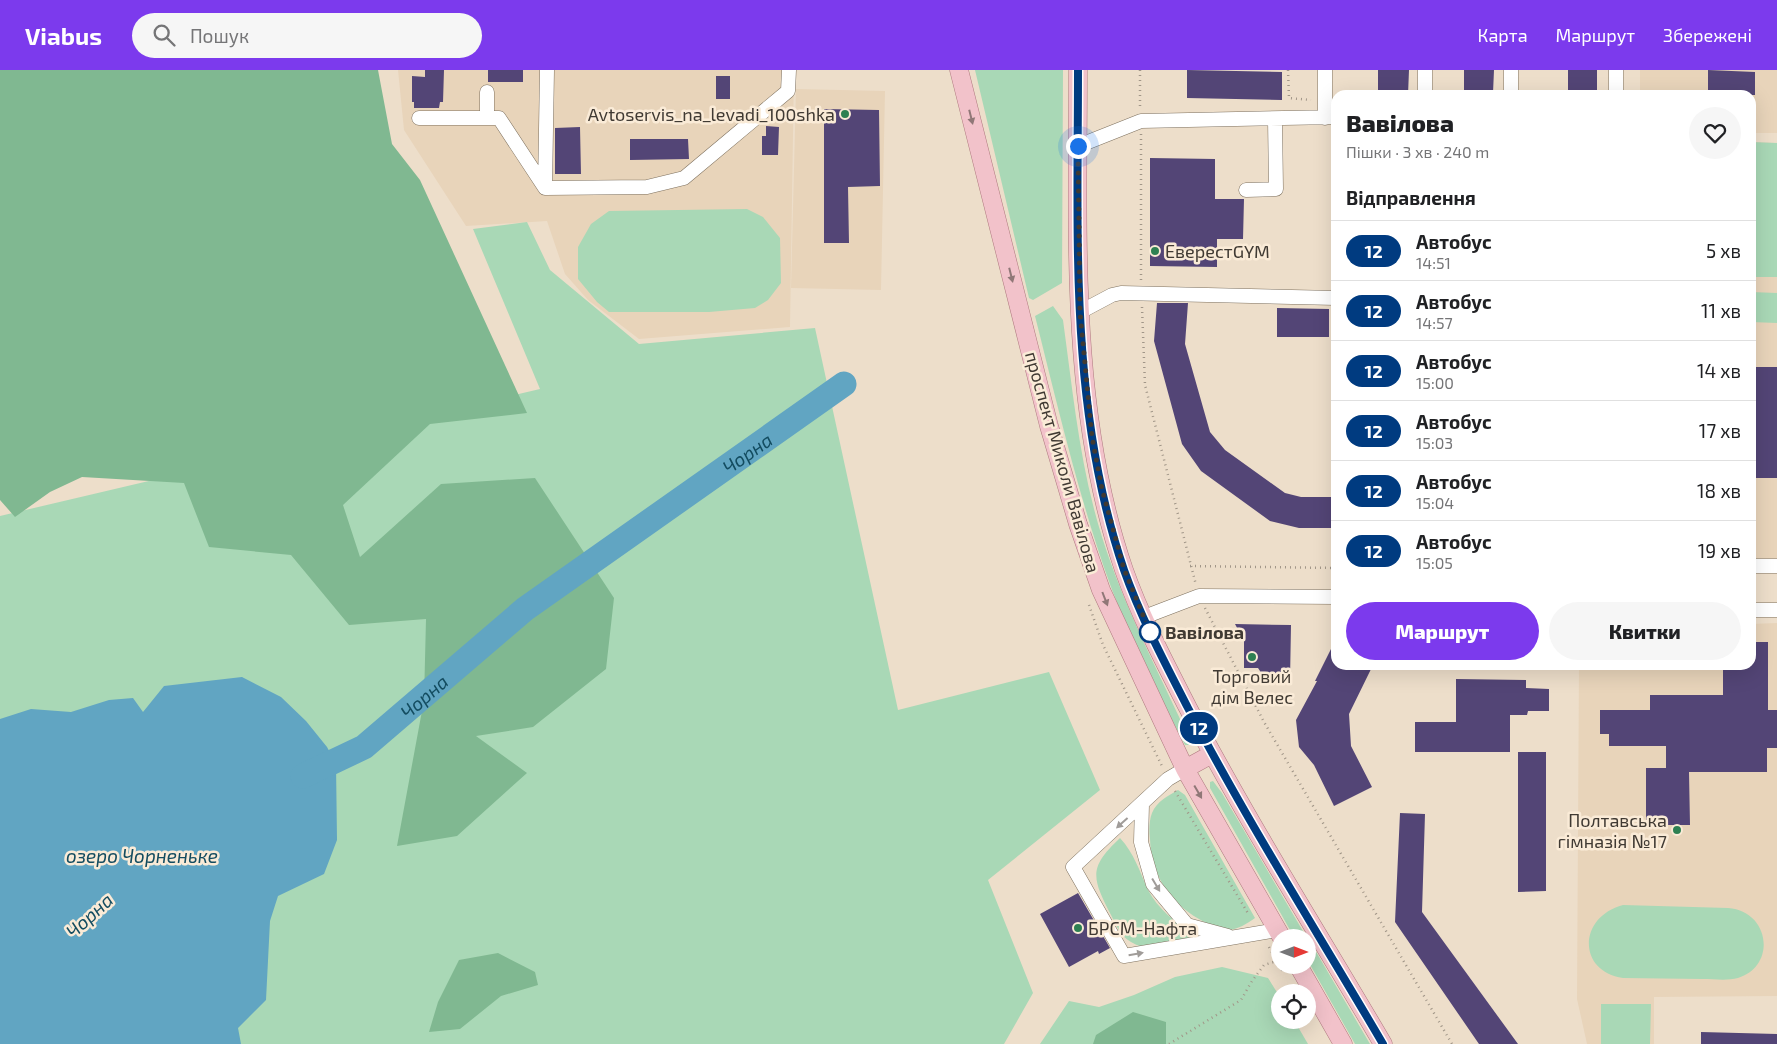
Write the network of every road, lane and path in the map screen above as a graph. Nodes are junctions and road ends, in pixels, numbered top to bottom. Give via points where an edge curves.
1 (547, 70) edge
2 (790, 70) edge
3 (959, 70) edge
4 (1078, 70) edge
5 (1140, 70) edge
6 (1288, 70) edge
7 (1325, 70) edge
8 (1425, 70) edge
9 (1511, 70) edge
10 (1616, 70) edge
11 (1425, 90) edge
12 (1511, 90) edge
13 (1616, 90) edge
14 (487, 92) dead end
15 (1325, 100) junction
16 (1331, 117) edge
17 (419, 118) dead end
18 (487, 118) junction
19 (1275, 119) junction
20 (1140, 122) junction
21 (1078, 146) junction
22 (545, 188) junction
23 (1246, 190) dead end
24 (1141, 292) junction
25 (1331, 298) edge
26 (1080, 312) junction
27 (1190, 566) junction
28 (1756, 566) edge
29 (1777, 566) edge
30 (1331, 568) edge
31 (1199, 596) junction
32 (1331, 597) edge
33 (1756, 610) edge
34 (1777, 610) edge
35 (1144, 617) junction
36 (1212, 754) junction
37 (1185, 769) junction
38 (1142, 804) junction
39 (1277, 929) edge
40 (1271, 935) edge
41 (1233, 937) junction
42 (1271, 963) edge
43 (1294, 974) edge
44 (1169, 1044) edge
45 (1343, 1044) edge
46 (1383, 1044) edge
47 (1452, 1044) edge

1 - 22 street
2 - 22 street via 788,91 684,178 647,187
3 -> 37 main road, проспект Миколи Вавілова via 1078,524 1109,608
4 - 21 main road, проспект Миколи Вавілова
5 - 20 path
6 - 15 path via 1290,99
7 - 15 street
8 - 11 street
9 - 12 street
10 - 13 street
14 - 18 street
15 - 16 street
16 - 19 street
17 - 18 street
18 - 22 street via 499,118
19 - 20 street
19 - 23 street via 1276,189
20 - 21 street
20 - 24 path
21 - 26 main road, проспект Миколи Вавілова
24 - 25 street
24 - 26 street via 1112,295
24 - 27 path via 1145,385
26 - 35 main road, проспект Миколи Вавілова via 1091,428 1102,489 1124,569
27 - 30 path
27 - 31 path
28 - 29 street
31 - 32 street
31 - 35 street
31 - 47 path via 1264,722
33 - 34 street
35 - 36 main road, проспект Миколи Вавілова
36 - 37 main road
36 - 46 main road, проспект Миколи Вавілова
37 - 38 street via 1168,779
37 -> 39 main road, проспект Миколи Вавілова
38 -> 41 street via 1141,842 1153,884 1188,925
38 -> 41 street via 1073,867 1124,956
40 - 41 street
42 - 44 path via 1264,965 1241,1000
43 - 45 main road

